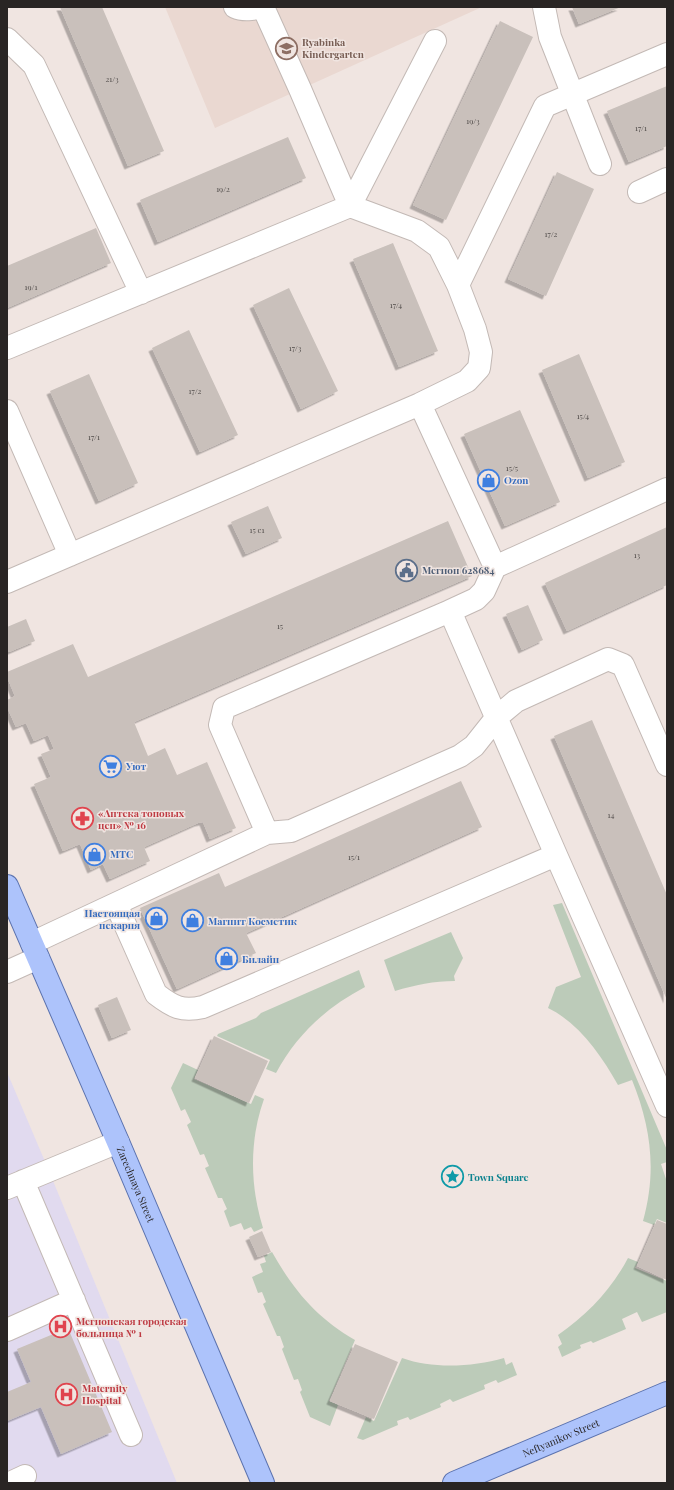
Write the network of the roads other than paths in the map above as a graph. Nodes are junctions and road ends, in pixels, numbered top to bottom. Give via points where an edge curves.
1 (235, 7) edge
2 (263, 7) edge
3 (544, 7) edge
4 (7, 39) edge
5 (435, 41) dead end
6 (667, 54) edge
7 (572, 93) junction
8 (600, 164) dead end
9 (667, 179) edge
10 (639, 192) dead end
11 (350, 206) junction
12 (458, 285) junction
13 (141, 293) junction
14 (7, 348) edge
15 (420, 404) junction
16 (7, 411) edge
17 (667, 489) edge
18 (70, 555) junction
19 (495, 567) junction
20 (7, 582) edge
21 (450, 611) junction
22 (497, 718) junction
23 (667, 765) edge
24 (267, 833) junction
25 (556, 855) junction
26 (7, 886) edge
27 (116, 904) junction
28 (35, 951) junction
29 (7, 972) edge
30 (667, 1106) edge
31 (118, 1142) junction
32 (15, 1184) edge
33 (74, 1300) junction
34 (7, 1330) edge
35 (667, 1393) edge
36 (131, 1435) dead end
37 (263, 1483) edge
38 (454, 1483) edge

1 - 2 lane
2 - 11 lane
3 - 7 lane via 550,37
4 - 13 lane via 34,65
5 - 11 lane
6 - 7 lane
7 - 8 lane
7 - 12 lane via 545,106
9 - 10 lane
11 - 12 lane via 417,230 439,247
11 - 13 lane
12 - 15 lane via 479,344 479,368 468,381
13 - 14 lane
15 - 18 lane
15 - 19 lane
16 - 18 lane
17 - 19 lane
18 - 20 lane
19 - 21 lane via 484,591 476,599
21 - 22 lane
21 - 24 lane via 224,708 220,725
22 - 23 lane via 516,701 608,659 623,665
22 - 24 lane via 474,746 460,756 291,831
22 - 25 lane
24 - 27 lane
25 - 27 lane via 204,1008 189,1010 168,1004 156,994
25 - 30 lane
26 - 28 main road, Zarechnaya Street
27 - 28 lane
28 - 29 lane
28 - 31 main road, Zarechnaya Street
31 - 32 lane
31 - 37 main road, Zarechnaya Street
32 - 33 lane
33 - 34 lane
33 - 36 lane
35 - 38 main road, Neftyanikov Street

